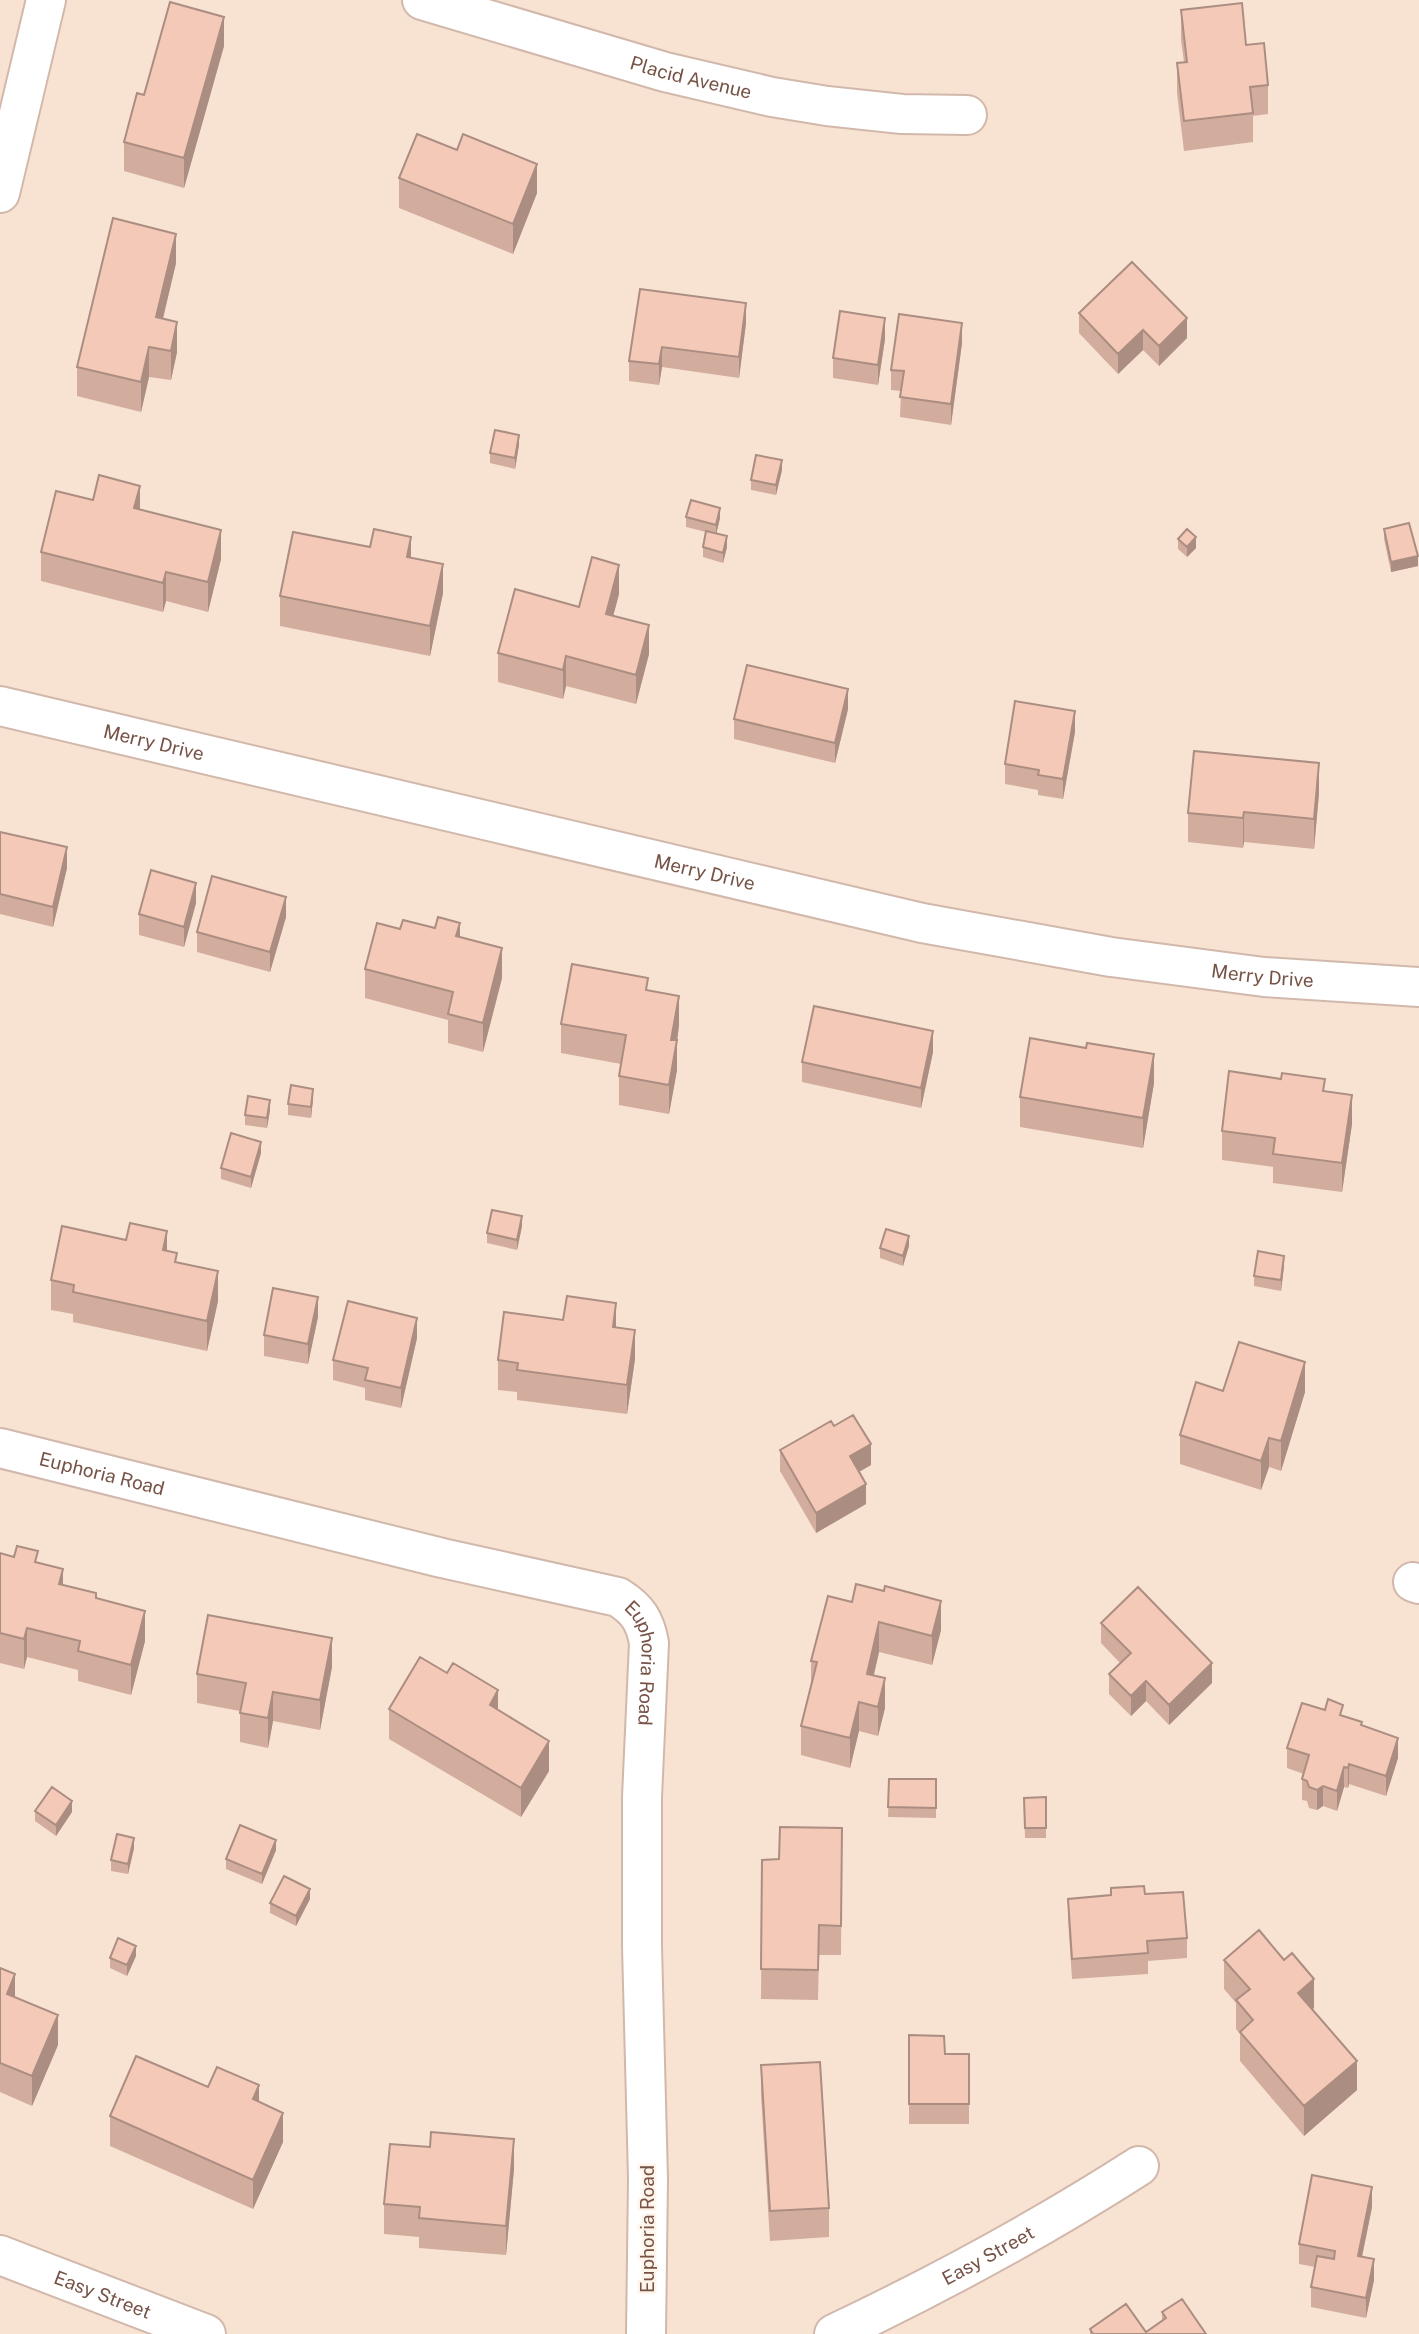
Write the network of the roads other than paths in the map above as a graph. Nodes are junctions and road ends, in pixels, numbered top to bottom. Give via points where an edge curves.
1 (46, 0) edge
2 (422, 0) edge
3 (967, 115) dead end
4 (0, 193) edge
5 (0, 706) edge
6 (1419, 987) edge
7 (0, 1448) edge
8 (1139, 2166) dead end
9 (0, 2255) edge
10 (206, 2334) edge
11 (646, 2334) edge
12 (834, 2334) edge

1 - 4 street
2 - 3 street, Placid Avenue via 665,72 772,97 902,114
5 - 6 street, Merry Drive via 922,923 1111,957 1250,975
7 - 11 street, Euphoria Road via 618,1597 635,1608 646,1626 649,1643 642,1797
8 - 12 street, Easy Street via 1067,2212 915,2296
9 - 10 street, Easy Street

